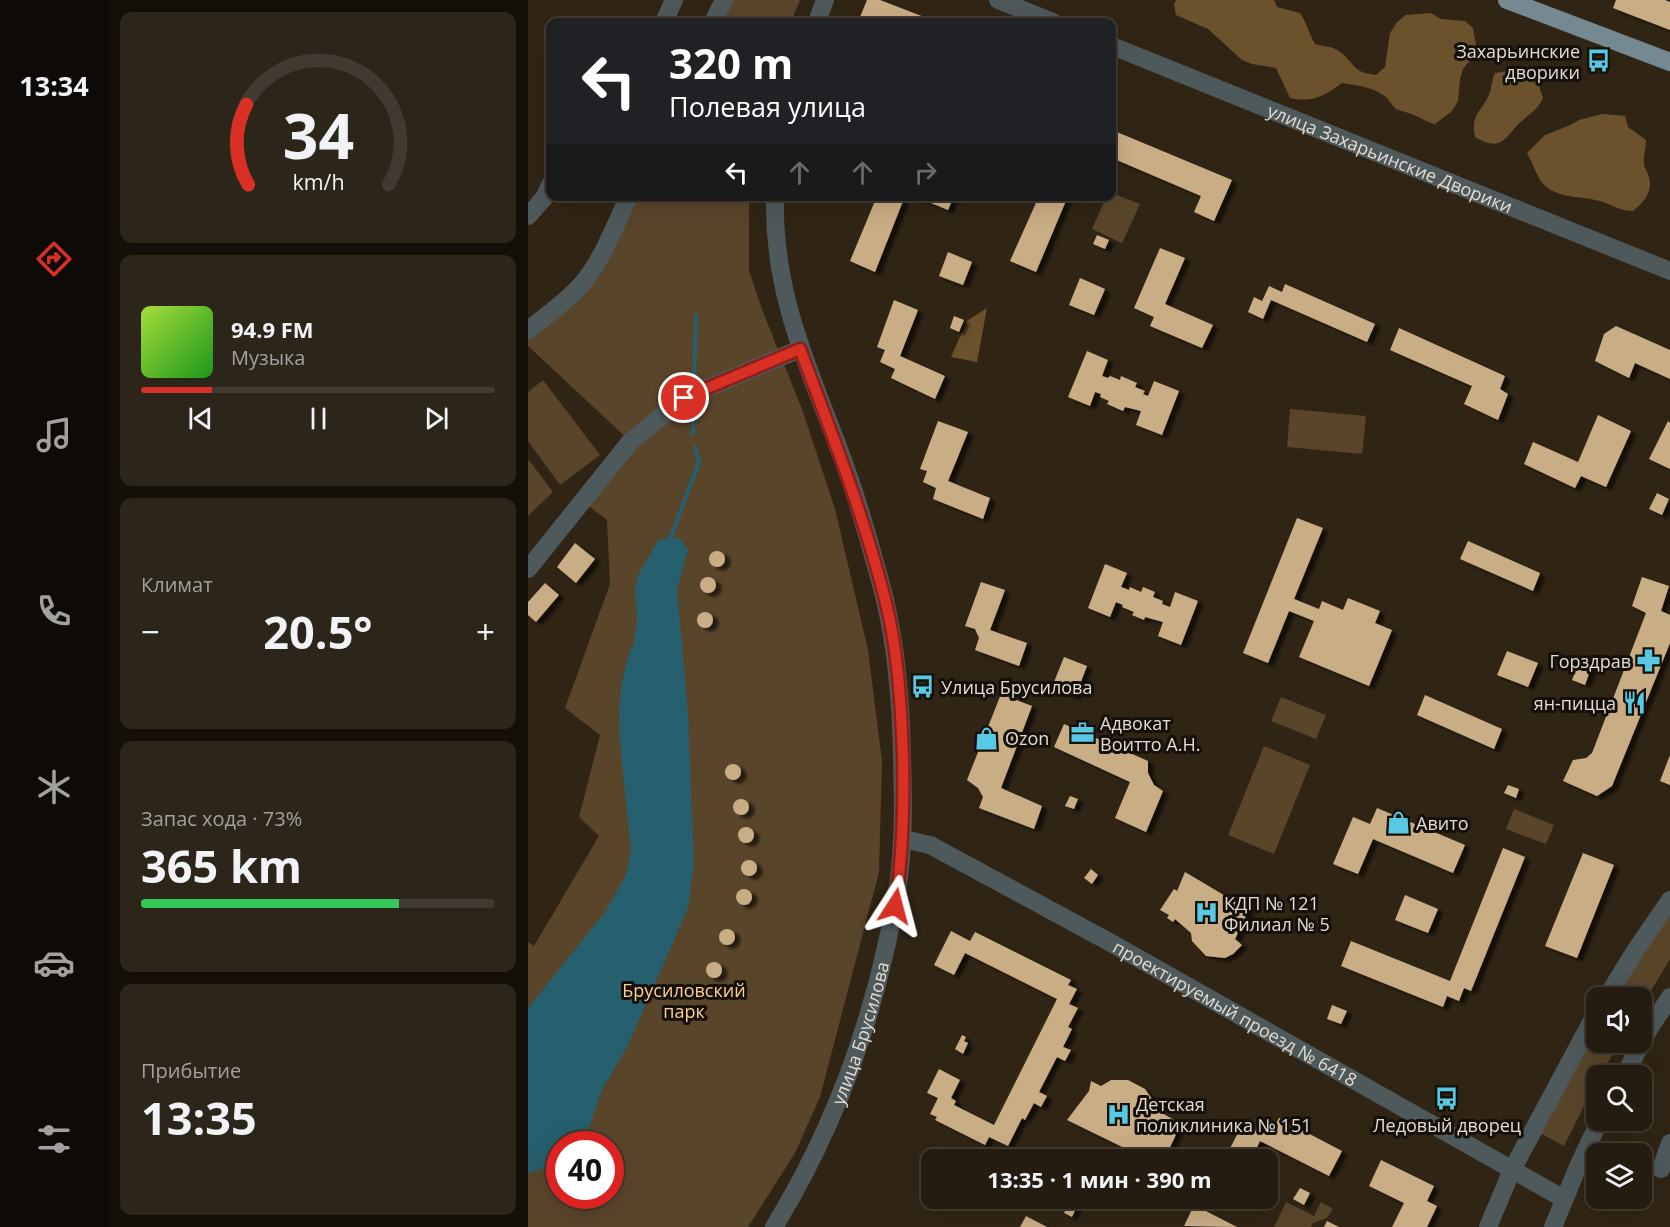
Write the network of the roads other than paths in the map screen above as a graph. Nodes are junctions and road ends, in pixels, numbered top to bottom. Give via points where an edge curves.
1 (674, 0) edge
2 (722, 0) edge
3 (825, 0) edge
4 (998, 0) edge
5 (1507, 0) edge
6 (666, 18) edge
7 (715, 18) edge
8 (818, 18) edge
9 (1043, 18) edge
10 (1116, 48) edge
11 (1670, 62) edge
12 (546, 194) edge
13 (627, 201) edge
14 (775, 201) edge
15 (528, 216) edge
16 (1670, 271) edge
17 (531, 328) edge
18 (800, 349) junction
19 (528, 569) edge
20 (903, 839) junction
21 (1670, 900) edge
22 (1613, 987) edge
23 (1670, 997) edge
24 (1586, 1032) edge
25 (1630, 1065) edge
26 (1595, 1131) edge
27 (1670, 1143) edge
28 (1661, 1169) dead end
29 (1512, 1170) junction
30 (1564, 1199) junction
31 (774, 1227) edge
32 (1488, 1227) edge
33 (1553, 1227) edge

1 - 6 street
2 - 7 street
3 - 8 street
4 - 9 street
5 - 11 main road
10 - 16 street, улица Захарьинские Дворики
12 - 15 street
13 - 17 street via 584,282
14 - 18 street, улица Брусилова via 780,277
18 - 19 street via 684,398 630,442
18 - 20 street, улица Брусилова via 857,500 885,601 899,685
20 - 29 street, проектируемый проезд № 6418 via 930,845 1113,944
20 - 31 street, улица Брусилова via 895,906 876,992 860,1042 820,1143
21 - 22 street
23 - 25 street
24 - 29 street
26 - 30 street
27 - 28 street
29 - 30 street, проектируемый проезд № 6418
29 - 32 street
30 - 33 street

